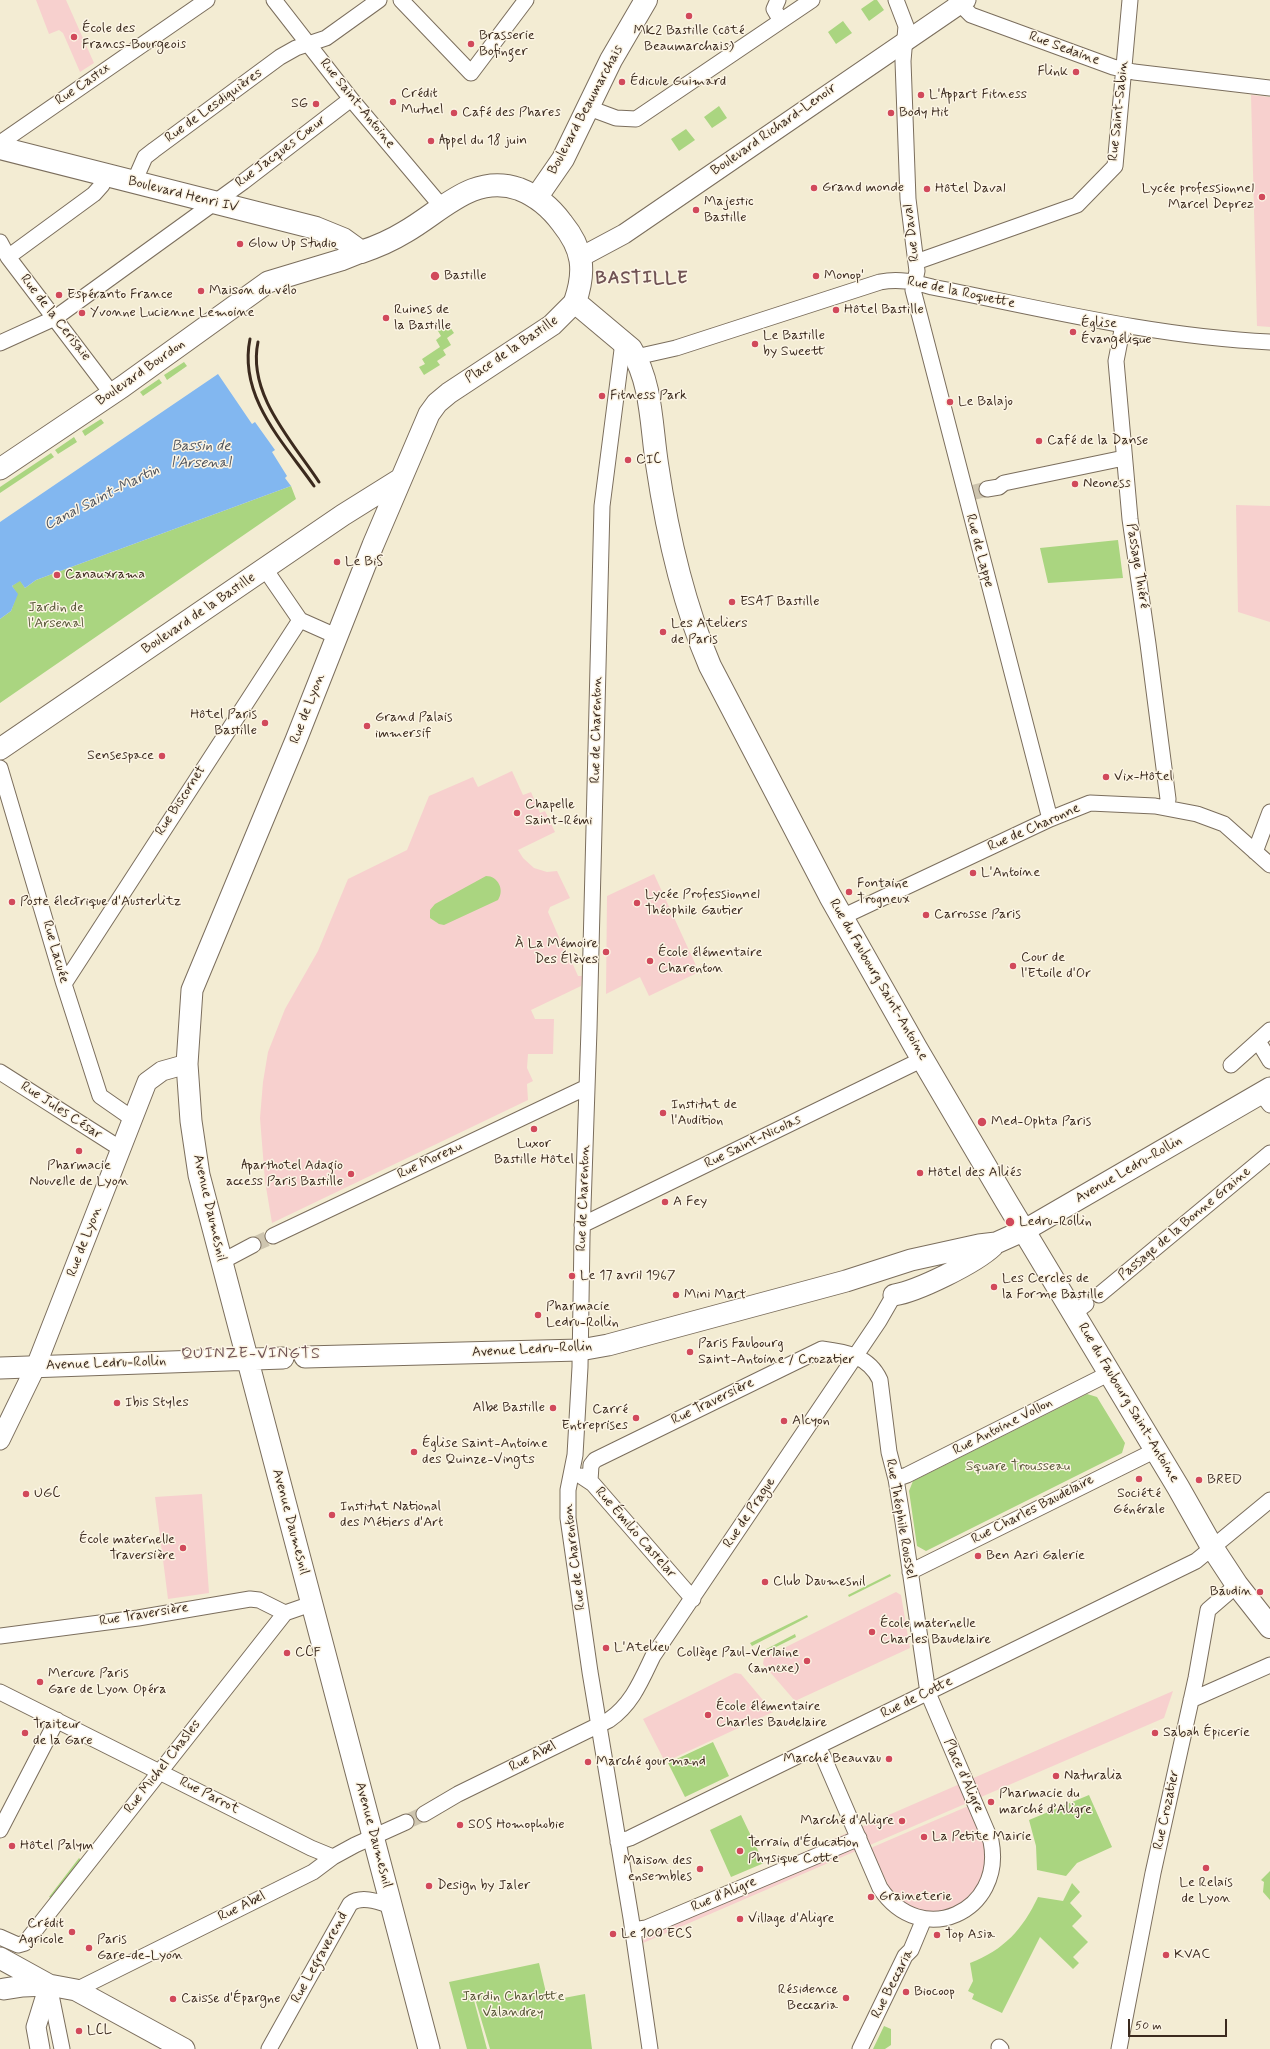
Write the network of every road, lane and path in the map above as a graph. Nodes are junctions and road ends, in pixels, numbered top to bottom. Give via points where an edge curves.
1 (207, 0) edge
2 (274, 0) edge
3 (379, 0) edge
4 (401, 0) edge
5 (526, 0) edge
6 (646, 0) edge
7 (778, 0) edge
8 (812, 0) edge
9 (896, 0) edge
10 (1130, 0) edge
11 (961, 1) edge
12 (781, 21) junction
13 (905, 41) junction
14 (308, 43) junction
15 (1124, 69) junction
16 (1270, 88) edge
17 (351, 99) junction
18 (589, 108) junction
19 (0, 143) edge
20 (0, 148) edge
21 (106, 175) junction
22 (134, 182) junction
23 (536, 198) junction
24 (213, 202) junction
25 (442, 207) junction
26 (0, 242) edge
27 (361, 252) junction
28 (8, 257) junction
29 (581, 257) junction
30 (916, 262) junction
31 (913, 282) junction
32 (575, 302) junction
33 (55, 318) junction
34 (1123, 324) junction
35 (1270, 342) edge
36 (0, 343) edge
37 (630, 350) junction
38 (112, 394) junction
39 (423, 428) joint
40 (1124, 458) junction
41 (0, 469) edge
42 (399, 480) junction
43 (987, 489) tunnel mouth
44 (265, 568) junction
45 (300, 620) junction
46 (336, 636) junction
47 (0, 749) edge
48 (0, 768) edge
49 (1167, 808) junction
50 (1270, 812) edge
51 (1050, 819) junction
52 (1255, 852) junction
53 (1270, 865) edge
54 (842, 917) junction
55 (64, 984) junction
56 (192, 990) joint
57 (1270, 1030) edge
58 (1258, 1041) junction
59 (923, 1059) junction
60 (1270, 1061) edge
61 (187, 1064) junction
62 (1231, 1065) dead end
63 (0, 1072) edge
64 (587, 1087) junction
65 (1267, 1096) edge
66 (133, 1119) junction
67 (121, 1149) junction
68 (1270, 1153) edge
69 (582, 1225) junction
70 (1025, 1230) junction
71 (273, 1236) tunnel mouth
72 (996, 1243) junction
73 (253, 1245) tunnel mouth
74 (907, 1261) junction
75 (221, 1262) junction
76 (846, 1281) junction
77 (922, 1286) junction
78 (894, 1295) junction
79 (1099, 1295) dead end
80 (580, 1350) junction
81 (855, 1356) junction
82 (306, 1357) dead end
83 (283, 1358) dead end
84 (246, 1359) junction
85 (36, 1366) junction
86 (0, 1368) edge
87 (1110, 1373) junction
88 (0, 1440) edge
89 (1156, 1450) junction
90 (573, 1472) junction
91 (896, 1479) junction
92 (590, 1481) junction
93 (1270, 1500) edge
94 (1212, 1547) junction
95 (910, 1572) junction
96 (1237, 1585) junction
97 (693, 1599) junction
98 (311, 1604) junction
99 (285, 1613) junction
100 (1270, 1627) edge
101 (0, 1636) edge
102 (1270, 1665) edge
103 (0, 1692) edge
104 (928, 1693) junction
105 (1191, 1700) junction
106 (58, 1720) junction
107 (600, 1724) junction
108 (817, 1747) junction
109 (160, 1771) junction
110 (424, 1814) tunnel mouth
111 (406, 1822) tunnel mouth
112 (0, 1830) edge
113 (372, 1836) junction
114 (859, 1838) junction
115 (618, 1842) junction
116 (333, 1857) junction
117 (391, 1906) junction
118 (924, 1920) junction
119 (633, 1930) junction
120 (0, 1937) edge
121 (0, 1958) edge
122 (49, 1985) junction
123 (4, 1989) dead end
124 (76, 1990) junction
125 (40, 2049) edge
126 (62, 2049) edge
127 (184, 2049) edge
128 (269, 2049) edge
129 (429, 2049) edge
130 (650, 2049) edge
131 (860, 2049) edge
132 (1119, 2049) edge

1 - 19 street, Rue Castex
2 - 14 street, Rue Saint-Antoine
3 - 14 street, Rue de Lesdiguières via 326,38
4 - 5 street via 471,73
6 - 18 main road, Boulevard Beaumarchais via 611,60
7 - 12 street via 774,9
8 - 12 street
9 - 13 street, Rue Daval via 906,26
10 - 15 street, Rue Saint-Sabin
11 - 13 street, Boulevard Richard-Lenoir
11 - 15 street, Rue Sedaine via 972,15
12 - 18 street via 636,119 616,118
13 - 29 street, Boulevard Richard-Lenoir via 624,234
13 - 30 street, Rue Daval via 908,192
14 - 17 street, Rue Saint-Antoine
14 - 22 street, Rue de Lesdiguières via 280,57 145,157
15 - 16 street, Rue Sedaine
15 - 30 street, Rue Saint-Sabin via 1115,166 1078,204
17 - 24 street, Rue Jacques Cœur
17 - 25 street, Rue Saint-Antoine
18 - 23 main road, Boulevard Beaumarchais via 563,158
20 - 21 main road, Boulevard Henri IV
21 - 22 main road, Boulevard Henri IV
21 - 28 street via 94,194
22 - 24 main road, Boulevard Henri IV
23 - 25 main road via 511,187 488,185 472,190
23 - 29 main road via 555,213 573,239
24 - 27 main road, Boulevard Henri IV via 322,230 344,239
24 - 33 street, Rue Jacques Cœur
25 - 27 main road via 404,233
26 - 28 street, Rue de la Cerisaie
27 - 38 main road, Boulevard Bourdon via 268,282
28 - 33 street, Rue de la Cerisaie
29 - 32 main road via 580,287
30 - 31 street, Rue Daval via 917,271
31 - 34 street, Rue de la Roquette via 932,288
31 - 37 street, Rue de la Roquette via 880,282 676,348
31 - 51 street, Rue de Lappe
32 - 37 main road
32 - 39 main road, Place de la Bastille via 552,325 449,393 437,404
33 - 36 street, Rue Jacques Cœur
33 - 38 street, Rue de la Cerisaie
34 - 35 street, Rue de la Roquette via 1236,341
34 - 40 street, Passage Thiéré via 1116,361
37 - 54 main road, Rue du Faubourg Saint-Antoine via 646,385 667,523 696,634 710,666
37 - 64 street, Rue de Charenton via 602,506
38 - 41 main road, Boulevard Bourdon
39 - 42 main road, Rue de Lyon
40 - 43 street via 1004,483 999,487
40 - 49 street, Passage Thiéré via 1168,798
42 - 44 main road, Boulevard de la Bastille
42 - 46 main road, Rue de Lyon
44 - 45 street
44 - 47 main road, Boulevard de la Bastille
45 - 46 street
45 - 55 street, Rue Biscornet
46 - 56 main road, Rue de Lyon via 296,740
48 - 55 street, Rue Lacuée
49 - 51 street, Rue de Charonne via 1090,803
49 - 52 street, Rue de Charonne via 1197,814 1224,824
50 - 52 street
51 - 54 street, Rue de Charonne
52 - 53 street, Rue de Charonne
54 - 59 main road, Rue du Faubourg Saint-Antoine
55 - 66 street, Rue Lacuée via 100,1096
56 - 61 main road, Avenue Daumesnil
57 - 58 street
58 - 60 street
58 - 62 street
59 - 69 street, Rue Saint-Nicolas
59 - 70 main road, Rue du Faubourg Saint-Antoine
61 - 66 street, Rue de Lyon via 162,1071 148,1082
61 - 75 main road, Avenue Daumesnil via 196,1164
63 - 67 street, Rue Jules César
64 - 69 street, Rue de Charenton
64 - 71 street, Rue Moreau
65 - 70 main road, Avenue Ledru-Rollin
66 - 67 street, Rue de Lyon
67 - 85 street, Rue de Lyon
68 - 79 street, Passage de la Bonne Graine
69 - 80 street, Rue de Charenton
70 - 72 main road, Avenue Ledru-Rollin
70 - 87 main road, Rue du Faubourg Saint-Antoine via 1080,1308
72 - 74 main road, Avenue Ledru-Rollin via 980,1244
72 - 77 main road via 984,1254
73 - 75 street
74 - 76 main road, Avenue Ledru-Rollin
74 - 77 main road via 920,1273
74 - 78 main road via 892,1285
75 - 84 main road, Avenue Daumesnil
76 - 78 main road, Avenue Ledru-Rollin via 872,1284
76 - 80 main road, Avenue Ledru-Rollin via 608,1345
77 - 78 main road via 908,1293
78 - 81 street, Rue de Prague
80 - 82 main road, Avenue Ledru-Rollin
80 - 90 street, Rue de Charenton
81 - 91 street, Rue Théophile Roussel via 869,1364 880,1380 889,1452
81 - 92 street, Rue Traversière via 822,1349 595,1460 591,1465
81 - 97 street, Rue de Prague
83 - 84 main road, Avenue Ledru-Rollin
84 - 85 main road, Avenue Ledru-Rollin
84 - 98 main road, Avenue Daumesnil
85 - 86 main road, Avenue Ledru-Rollin
85 - 88 street, Rue de Lyon
87 - 89 main road, Rue du Faubourg Saint-Antoine
87 - 91 street, Rue Antoine Vollon
89 - 94 main road, Rue du Faubourg Saint-Antoine
89 - 95 street, Rue Charles Baudelaire
90 - 92 street, Rue Émilio Castelar
90 - 107 street, Rue de Charenton via 568,1490 568,1518
91 - 95 street, Rue Théophile Roussel
92 - 97 street, Rue Émilio Castelar
93 - 94 street, Rue de Cotte
94 - 96 main road, Rue du Faubourg Saint-Antoine
94 - 104 street, Rue de Cotte via 1204,1557
95 - 104 street, Rue Théophile Roussel
96 - 100 main road, Rue du Faubourg Saint-Antoine
96 - 105 street, Rue Crozatier via 1208,1610
97 - 107 street, Rue de Prague via 653,1656 628,1702 621,1711
98 - 99 street
98 - 113 main road, Avenue Daumesnil
99 - 101 street, Rue Traversière via 260,1600 250,1599 138,1618
99 - 109 street, Rue Michel Chasles
102 - 105 street
103 - 106 street, Rue Parrot
104 - 108 street, Rue de Cotte
104 - 118 street, Place d'Aligre via 991,1841 994,1859 990,1879 973,1904 944,1918
105 - 132 street, Rue Crozatier via 1153,1873
106 - 109 street, Rue Parrot
106 - 112 street
107 - 110 street, Rue Abel via 458,1794
107 - 115 street, Rue de Charenton
108 - 114 street, Place d'Aligre
108 - 115 street, Rue de Cotte
109 - 116 street, Rue Parrot
109 - 120 street, Rue Michel Chasles via 25,1943 18,1945
111 - 113 street, Rue Abel
113 - 116 street, Rue Abel
113 - 117 main road, Avenue Daumesnil
114 - 118 street, Place d'Aligre via 886,1897 900,1910
114 - 119 street, Rue d'Aligre via 646,1928
115 - 119 street, Rue de Charenton
116 - 124 street, Rue Abel via 314,1872
117 - 128 street, Rue Legraverend via 368,1900 354,1901 350,1904
117 - 129 main road, Avenue Daumesnil
118 - 131 street, Rue Beccaria
119 - 130 street, Rue de Charenton
121 - 122 main road
122 - 123 main road
122 - 124 main road
122 - 125 street via 36,2027
122 - 126 street
124 - 127 main road

